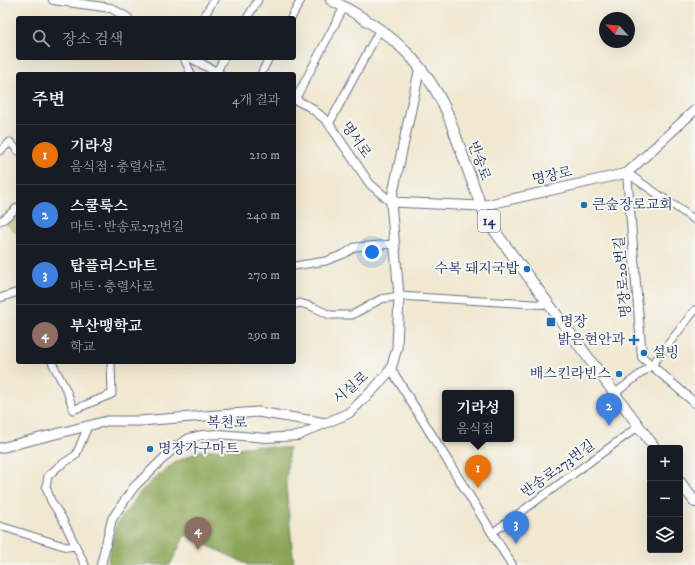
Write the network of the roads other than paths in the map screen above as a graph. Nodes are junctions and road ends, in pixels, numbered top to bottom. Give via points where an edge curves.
1 (53, 0) edge
2 (214, 0) edge
3 (258, 0) edge
4 (301, 0) edge
5 (331, 0) edge
6 (112, 4) edge
7 (344, 7) junction
8 (126, 16) edge
9 (204, 16) edge
10 (248, 16) edge
11 (292, 16) edge
12 (380, 29) junction
13 (185, 60) edge
14 (195, 60) edge
15 (223, 60) edge
16 (269, 60) edge
17 (420, 66) junction
18 (190, 72) edge
19 (216, 72) edge
20 (218, 72) edge
21 (262, 72) edge
22 (296, 97) edge
23 (296, 100) edge
24 (695, 110) edge
25 (329, 124) junction
26 (16, 149) edge
27 (0, 152) edge
28 (627, 173) junction
29 (391, 202) junction
30 (481, 206) junction
31 (16, 209) edge
32 (0, 220) edge
33 (695, 220) edge
34 (394, 244) junction
35 (296, 266) edge
36 (16, 293) edge
37 (398, 296) junction
38 (0, 298) edge
39 (296, 304) edge
40 (550, 305) junction
41 (695, 310) edge
42 (53, 364) edge
43 (111, 364) edge
44 (652, 365) junction
45 (391, 369) junction
46 (614, 394) junction
47 (695, 403) edge
48 (326, 423) junction
49 (88, 426) junction
50 (639, 426) junction
51 (653, 445) edge
52 (0, 448) edge
53 (683, 486) edge
54 (695, 502) edge
55 (0, 526) edge
56 (492, 533) junction
57 (76, 546) junction
58 (84, 565) edge
59 (101, 565) edge
60 (512, 565) edge

1 - 6 street
2 - 9 street
3 - 10 street
4 - 11 street
5 - 7 main road, 반송로 / 14
6 - 8 street
7 - 12 main road, 반송로 / 14
7 - 22 street
12 - 17 main road, 반송로 / 14 via 400,44
12 - 25 street
13 - 18 street
14 - 19 street
15 - 20 street
16 - 21 street
17 - 29 main road, 시실로
17 - 30 main road, 반송로 / 14 via 447,112
23 - 25 street, 명서로 via 310,107
24 - 28 main road
25 - 29 street, 명서로 via 370,184
26 - 27 street via 10,142
28 - 30 main road, 명장로
28 - 33 street
28 - 44 street, 명장로20번길 via 642,357
29 - 30 main road, 명장로
29 - 34 main road, 시실로
30 - 40 main road, 반송로 / 14 via 491,226
31 - 32 street
34 - 35 street via 355,247 326,261
34 - 37 main road, 시실로
36 - 38 street
37 - 39 street via 381,299 352,315 330,315 313,307
37 - 40 street
37 - 45 main road, 시실로 via 397,348
40 - 46 main road, 반송로 / 14
41 - 44 street
42 - 43 street via 72,402 73,410 112,394
44 - 46 street
44 - 47 street, 명장로20번길
45 - 48 main road, 시실로 via 349,413
45 - 56 street
46 - 50 main road, 반송로 / 14
48 - 49 main road via 258,412 107,421
48 - 59 street, 복천로 via 298,436 266,438 218,434 189,438 175,447 134,487 112,519
49 - 52 main road
49 - 57 street via 76,454 48,476 46,488
50 - 51 main road, 반송로 / 14
50 - 56 street, 반송로273번길
53 - 54 main road
55 - 57 street via 67,547
56 - 60 street
57 - 58 street

